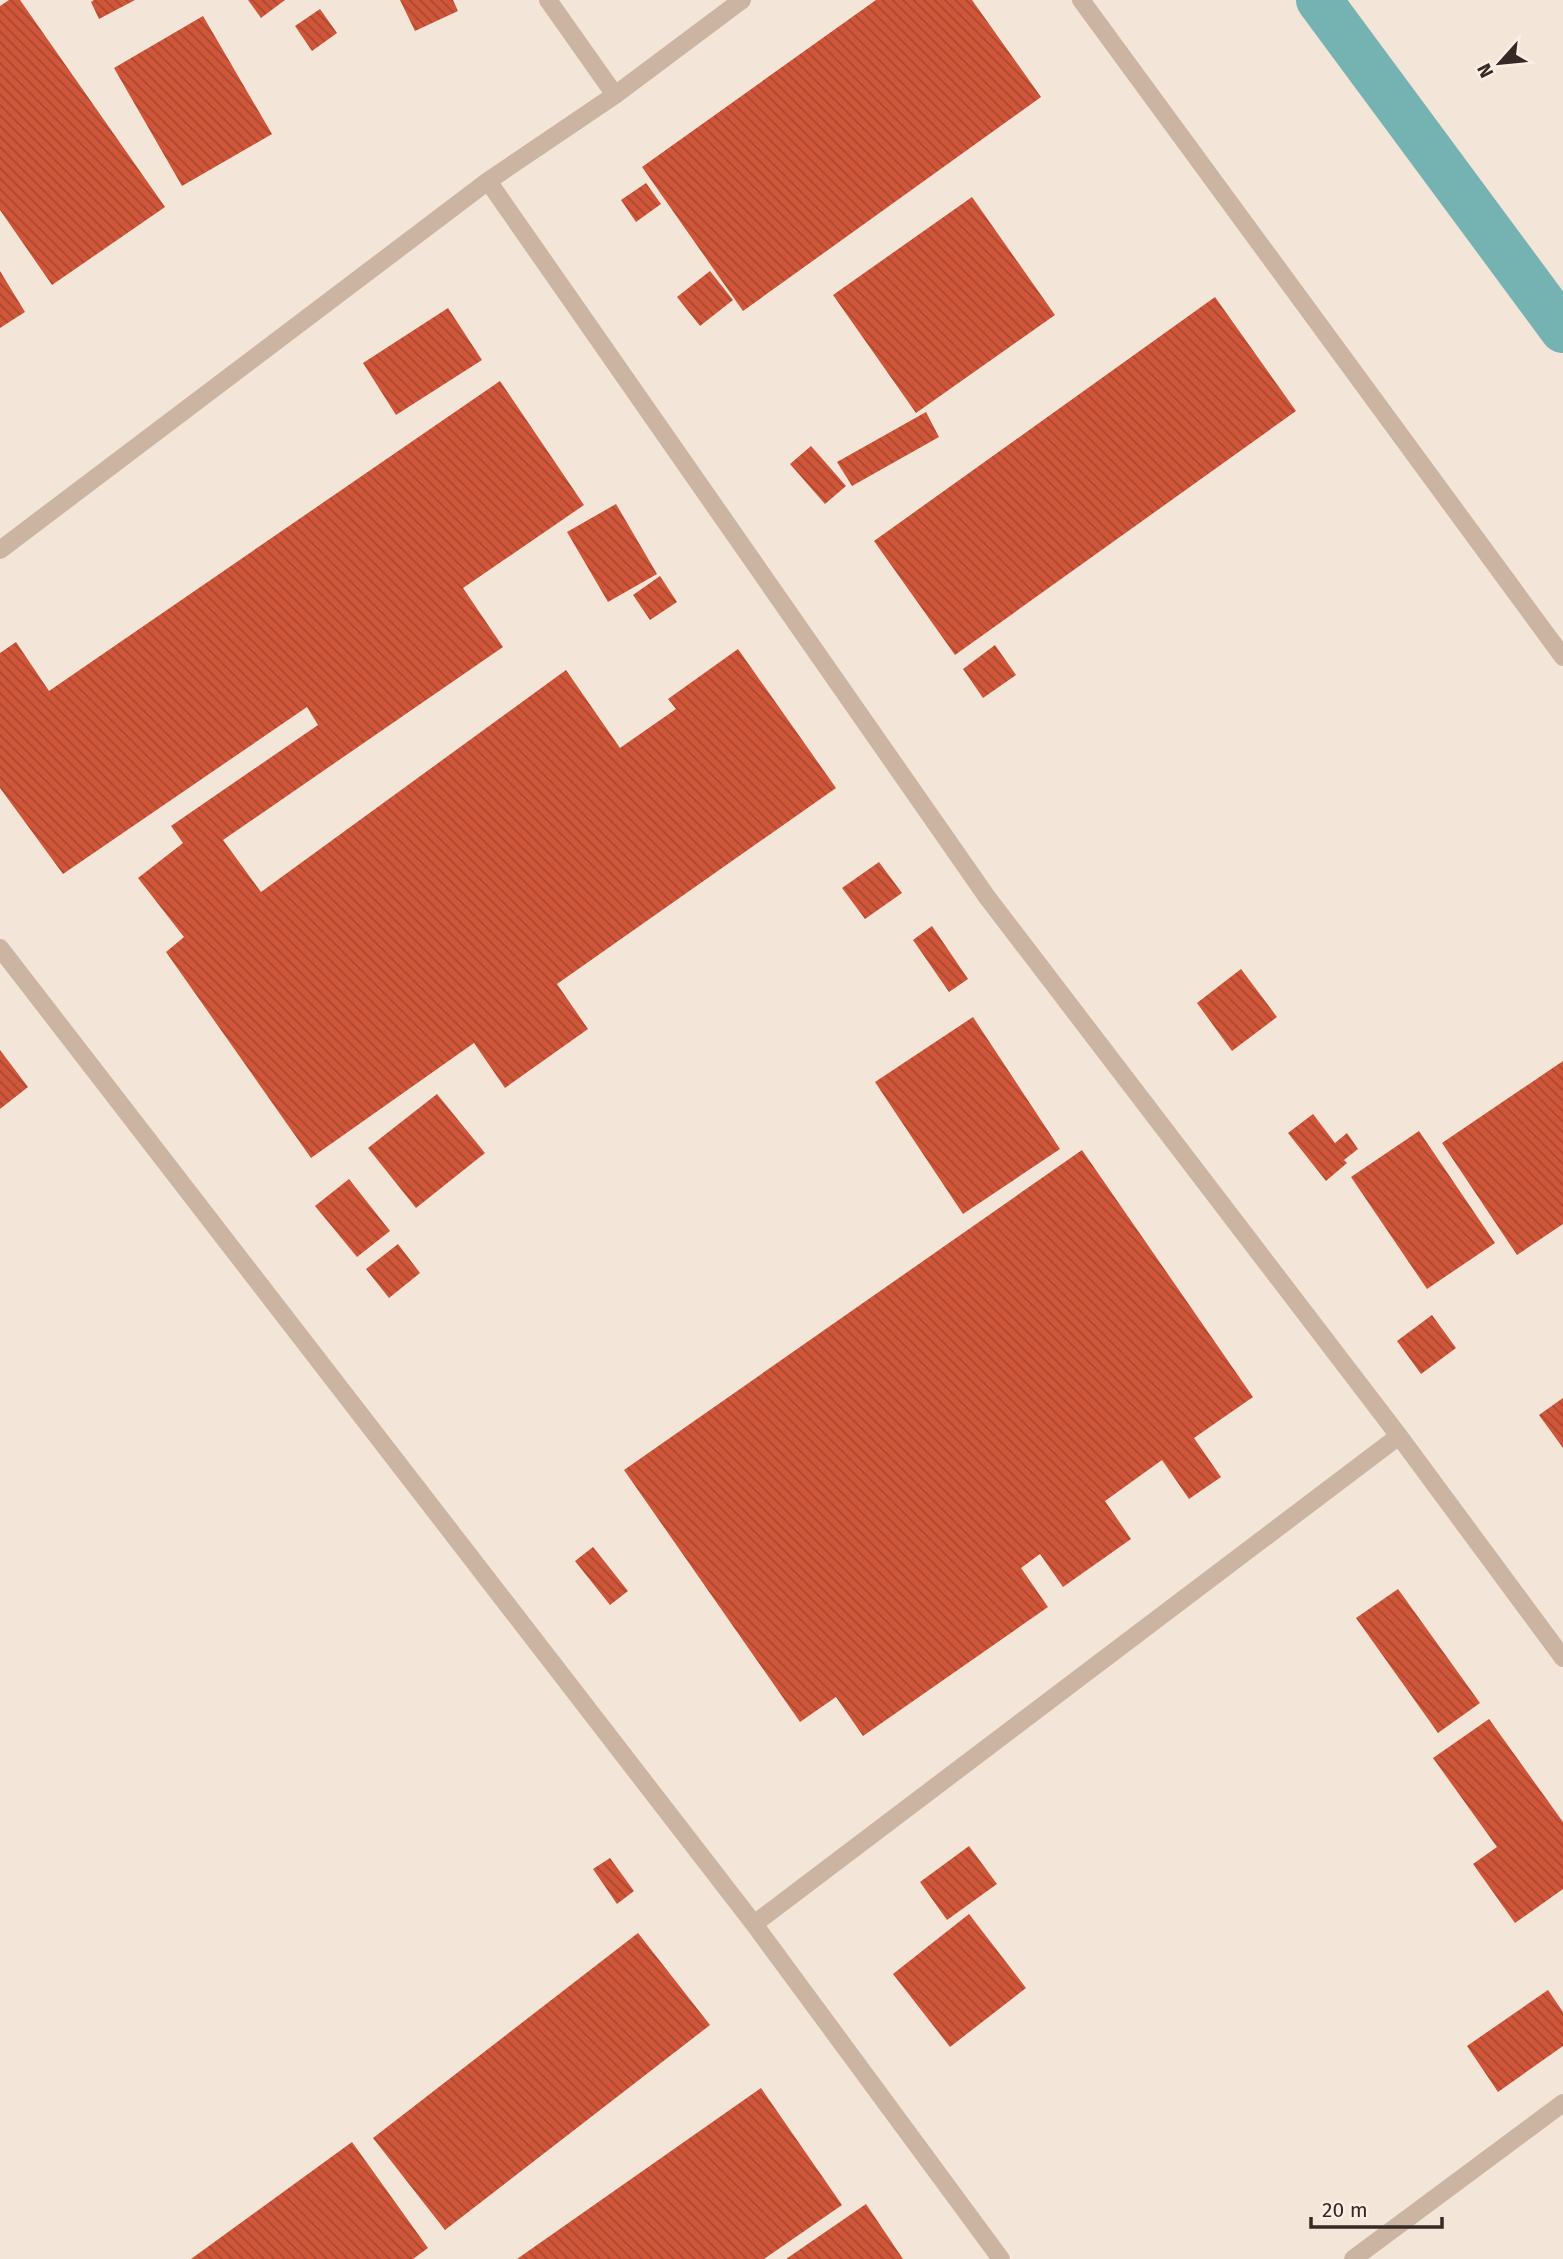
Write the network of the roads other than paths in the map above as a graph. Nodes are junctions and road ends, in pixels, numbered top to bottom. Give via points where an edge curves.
1 (548, 0) edge
2 (742, 0) edge
3 (1081, 0) edge
4 (615, 95) junction
5 (488, 181) junction
6 (0, 550) edge
7 (1563, 657) edge
8 (0, 948) edge
9 (1399, 1436) junction
10 (1563, 1658) edge
11 (754, 1924) junction
12 (1563, 2103) edge
13 (1001, 2259) edge
14 (1353, 2259) edge

1 - 4 street
2 - 4 street
3 - 7 street
4 - 5 street
5 - 6 street
5 - 9 street via 987,897
8 - 11 street
9 - 10 street
9 - 11 street
11 - 13 street
12 - 14 street

